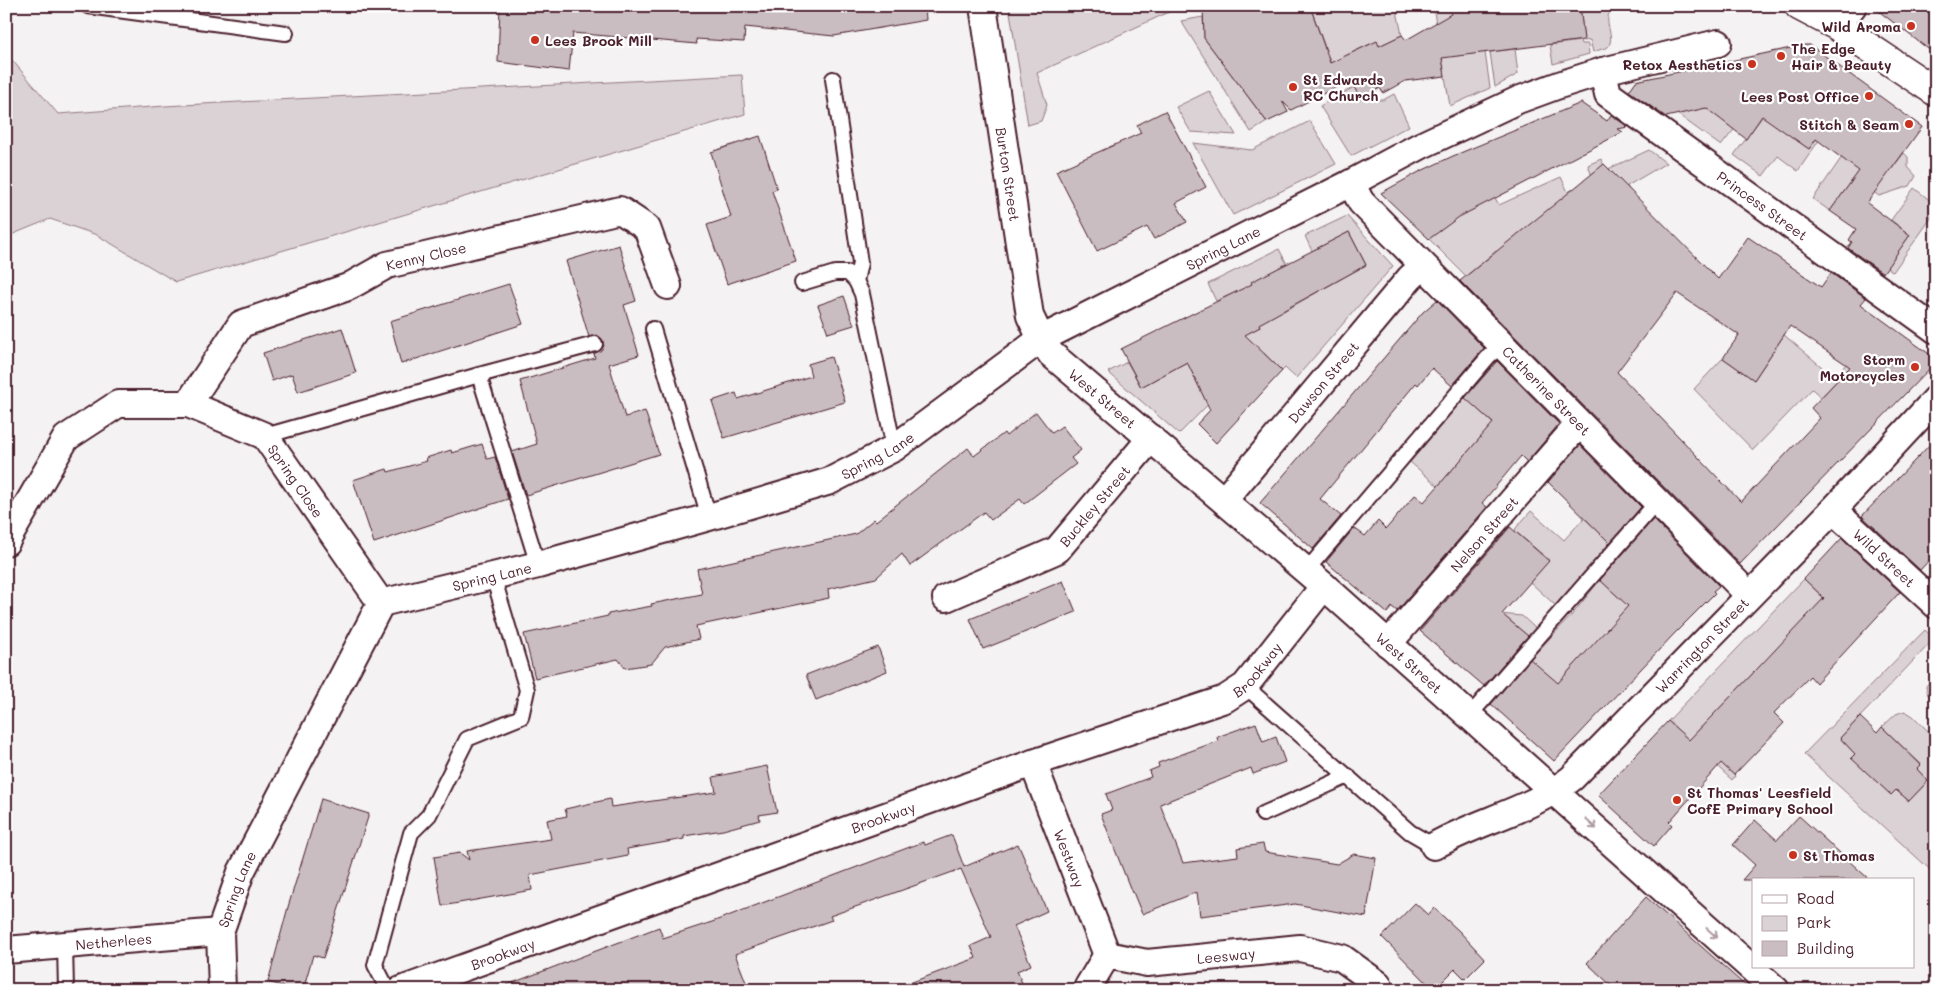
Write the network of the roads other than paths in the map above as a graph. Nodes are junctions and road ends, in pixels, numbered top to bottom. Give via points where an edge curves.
1 (88, 6) edge
2 (983, 6) edge
3 (1799, 6) edge
4 (1845, 16) edge
5 (286, 33) dead end
6 (1718, 43) dead end
7 (1603, 71) junction
8 (833, 79) dead end
9 (1936, 92) edge
10 (1351, 183) junction
11 (1423, 266) junction
12 (856, 281) junction
13 (802, 283) dead end
14 (668, 286) dead end
15 (653, 329) dead end
16 (1936, 330) edge
17 (1041, 339) junction
18 (595, 344) dead end
19 (1501, 345) junction
20 (479, 375) junction
21 (1936, 399) edge
22 (188, 404) junction
23 (1579, 424) junction
24 (265, 436) junction
25 (1151, 438) junction
26 (894, 448) junction
27 (1224, 500) junction
28 (1657, 502) junction
29 (1833, 510) junction
30 (709, 517) junction
31 (6, 542) edge
32 (538, 565) junction
33 (493, 576) junction
34 (1315, 578) junction
35 (1749, 595) junction
36 (946, 598) dead end
37 (381, 603) junction
38 (1936, 605) edge
39 (1388, 644) junction
40 (1245, 686) junction
41 (1470, 715) junction
42 (1033, 763) junction
43 (1348, 776) junction
44 (1555, 792) junction
45 (1263, 814) dead end
46 (1434, 846) joint
47 (220, 932) junction
48 (65, 945) junction
49 (6, 950) edge
50 (1107, 955) junction
51 (1380, 987) edge
52 (66, 990) edge
53 (222, 990) edge
54 (388, 990) edge
55 (401, 990) edge
56 (1086, 990) edge
57 (1776, 990) edge

1 - 5 lane
2 - 17 street, Burton Street via 1030,316
3 - 4 main road
4 - 9 main road
6 - 7 street, Spring Lane
7 - 10 street, Spring Lane via 1518,100
7 - 16 street, Princess Street via 1608,94
8 - 12 lane via 860,263
10 - 11 street, Catherine Street via 1361,202
10 - 17 street, Spring Lane
11 - 19 street, Catherine Street
11 - 27 street, Dawson Street
12 - 13 lane via 848,273 835,273
12 - 26 lane via 862,294
14 - 22 street, Kenny Close via 647,228 620,210 396,262 348,287 241,324
15 - 30 lane
17 - 25 street, West Street via 1051,354
17 - 26 street, Spring Lane
18 - 20 lane
19 - 23 street, Catherine Street
19 - 34 lane via 1482,363
20 - 24 lane
20 - 32 lane
21 - 29 street, Warrington Street
22 - 24 street, Spring Close
22 - 31 street, Spring Close via 118,404 66,438
23 - 28 street, Catherine Street
23 - 39 street, Nelson Street
24 - 37 street, Spring Close
25 - 27 street, West Street
25 - 36 street, Buckley Street via 1057,550
26 - 30 street, Spring Lane via 830,481
27 - 34 street, West Street
28 - 35 street, Catherine Street
28 - 41 lane
29 - 35 street, Warrington Street
29 - 38 street, Wild Street
30 - 32 street, Spring Lane
32 - 33 street, Spring Lane
33 - 37 street, Spring Lane
33 - 54 lane via 527,690 521,717 467,739 429,815 411,833 375,965
34 - 39 street, West Street
34 - 40 street, Brookway
35 - 44 street, Warrington Street
37 - 47 street, Spring Lane via 241,872
39 - 41 street, West Street
40 - 42 street, Brookway via 1225,698
40 - 43 lane
41 - 44 street, West Street
42 - 50 street, Westway
42 - 55 street, Brookway
43 - 45 lane
43 - 46 lane via 1410,832
44 - 46 street, Warrington Street via 1452,835
44 -> 57 street, West Street
47 - 48 street, Netherlees
47 - 53 street, Spring Lane
48 - 49 street, Netherlees
48 - 52 lane
50 - 51 street, Leesway via 1148,963 1300,948 1342,958
50 - 56 street

